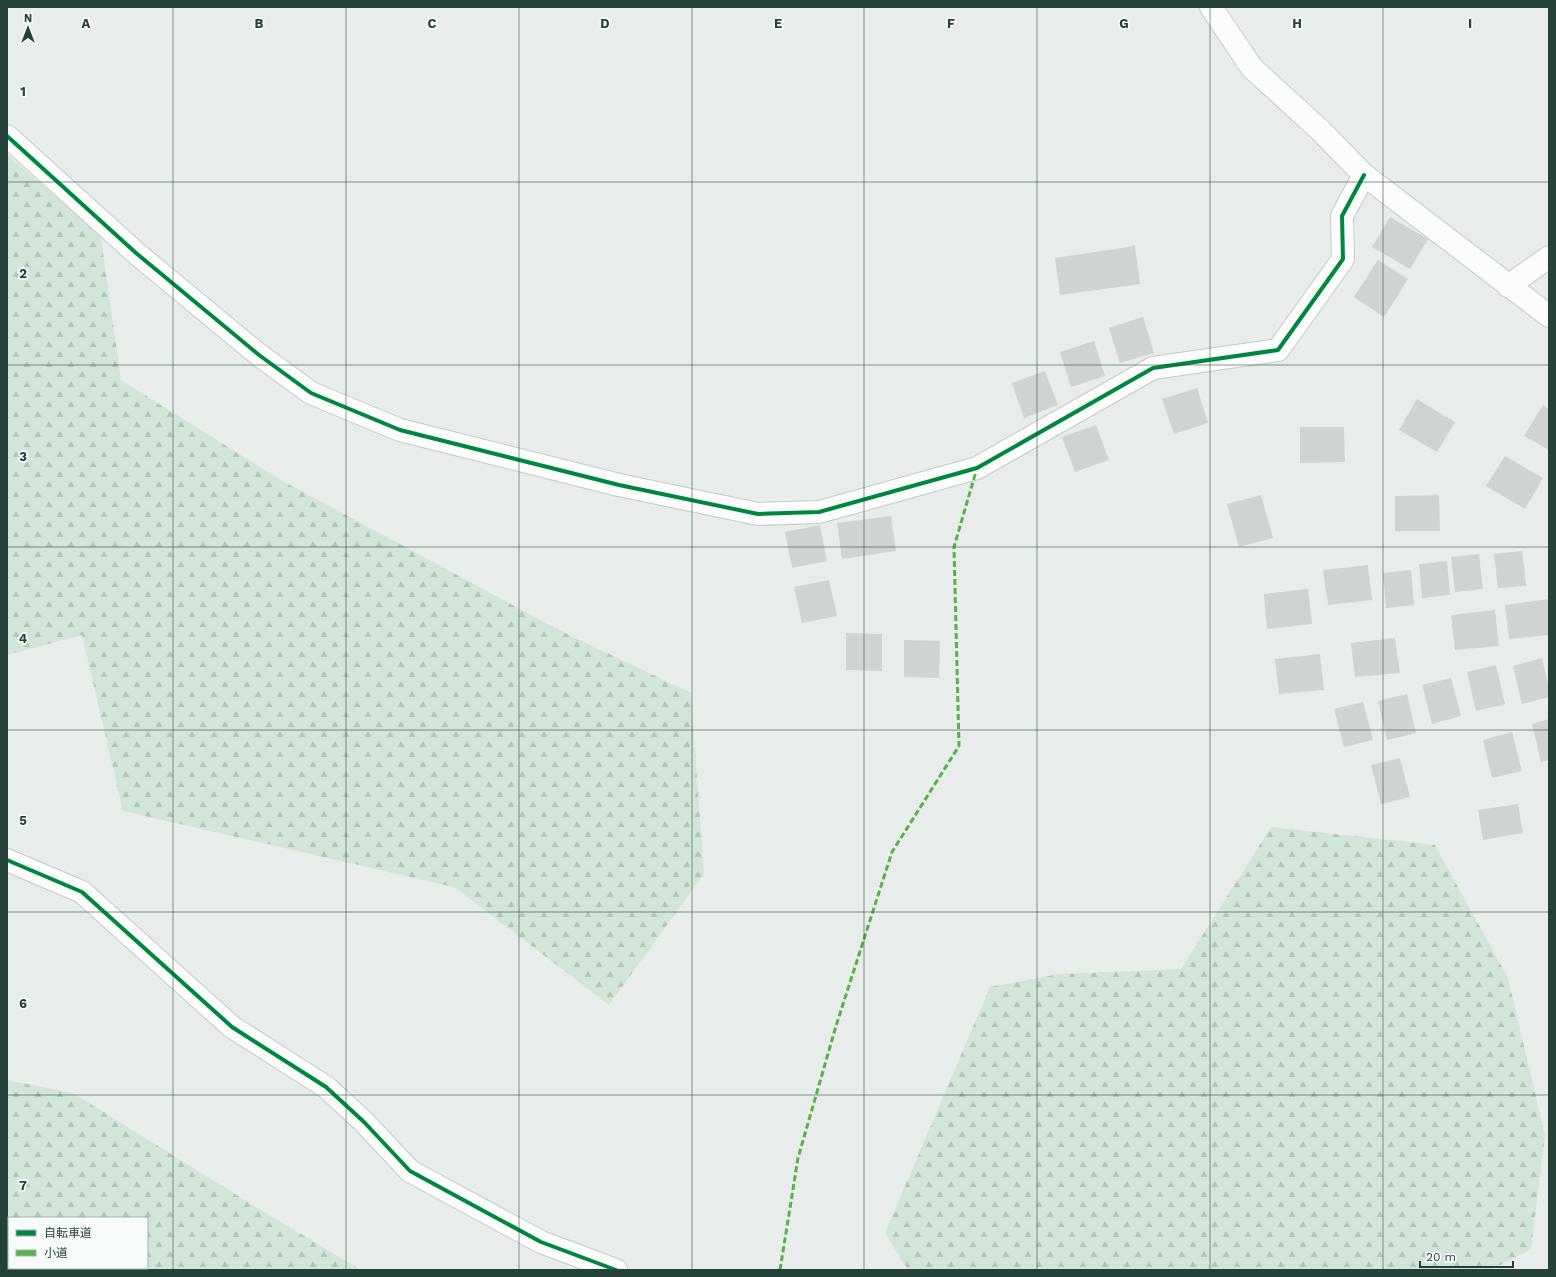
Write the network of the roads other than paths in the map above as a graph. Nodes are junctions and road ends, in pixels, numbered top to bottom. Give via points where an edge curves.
1 (1211, 7) edge
2 (7, 136) edge
3 (1364, 176) junction
4 (1549, 257) edge
5 (1508, 286) junction
6 (1549, 316) edge
7 (7, 860) edge
8 (616, 1270) edge

1 - 3 street via 1252,68 1320,130
2 - 3 street via 136,253 258,355 312,393 400,430 618,486 758,514 819,512 977,468 1154,368 1278,350 1343,259 1342,216
3 - 5 street
4 - 5 street
5 - 6 street
7 - 8 street via 82,892 232,1027 326,1087 364,1122 410,1171 542,1242

